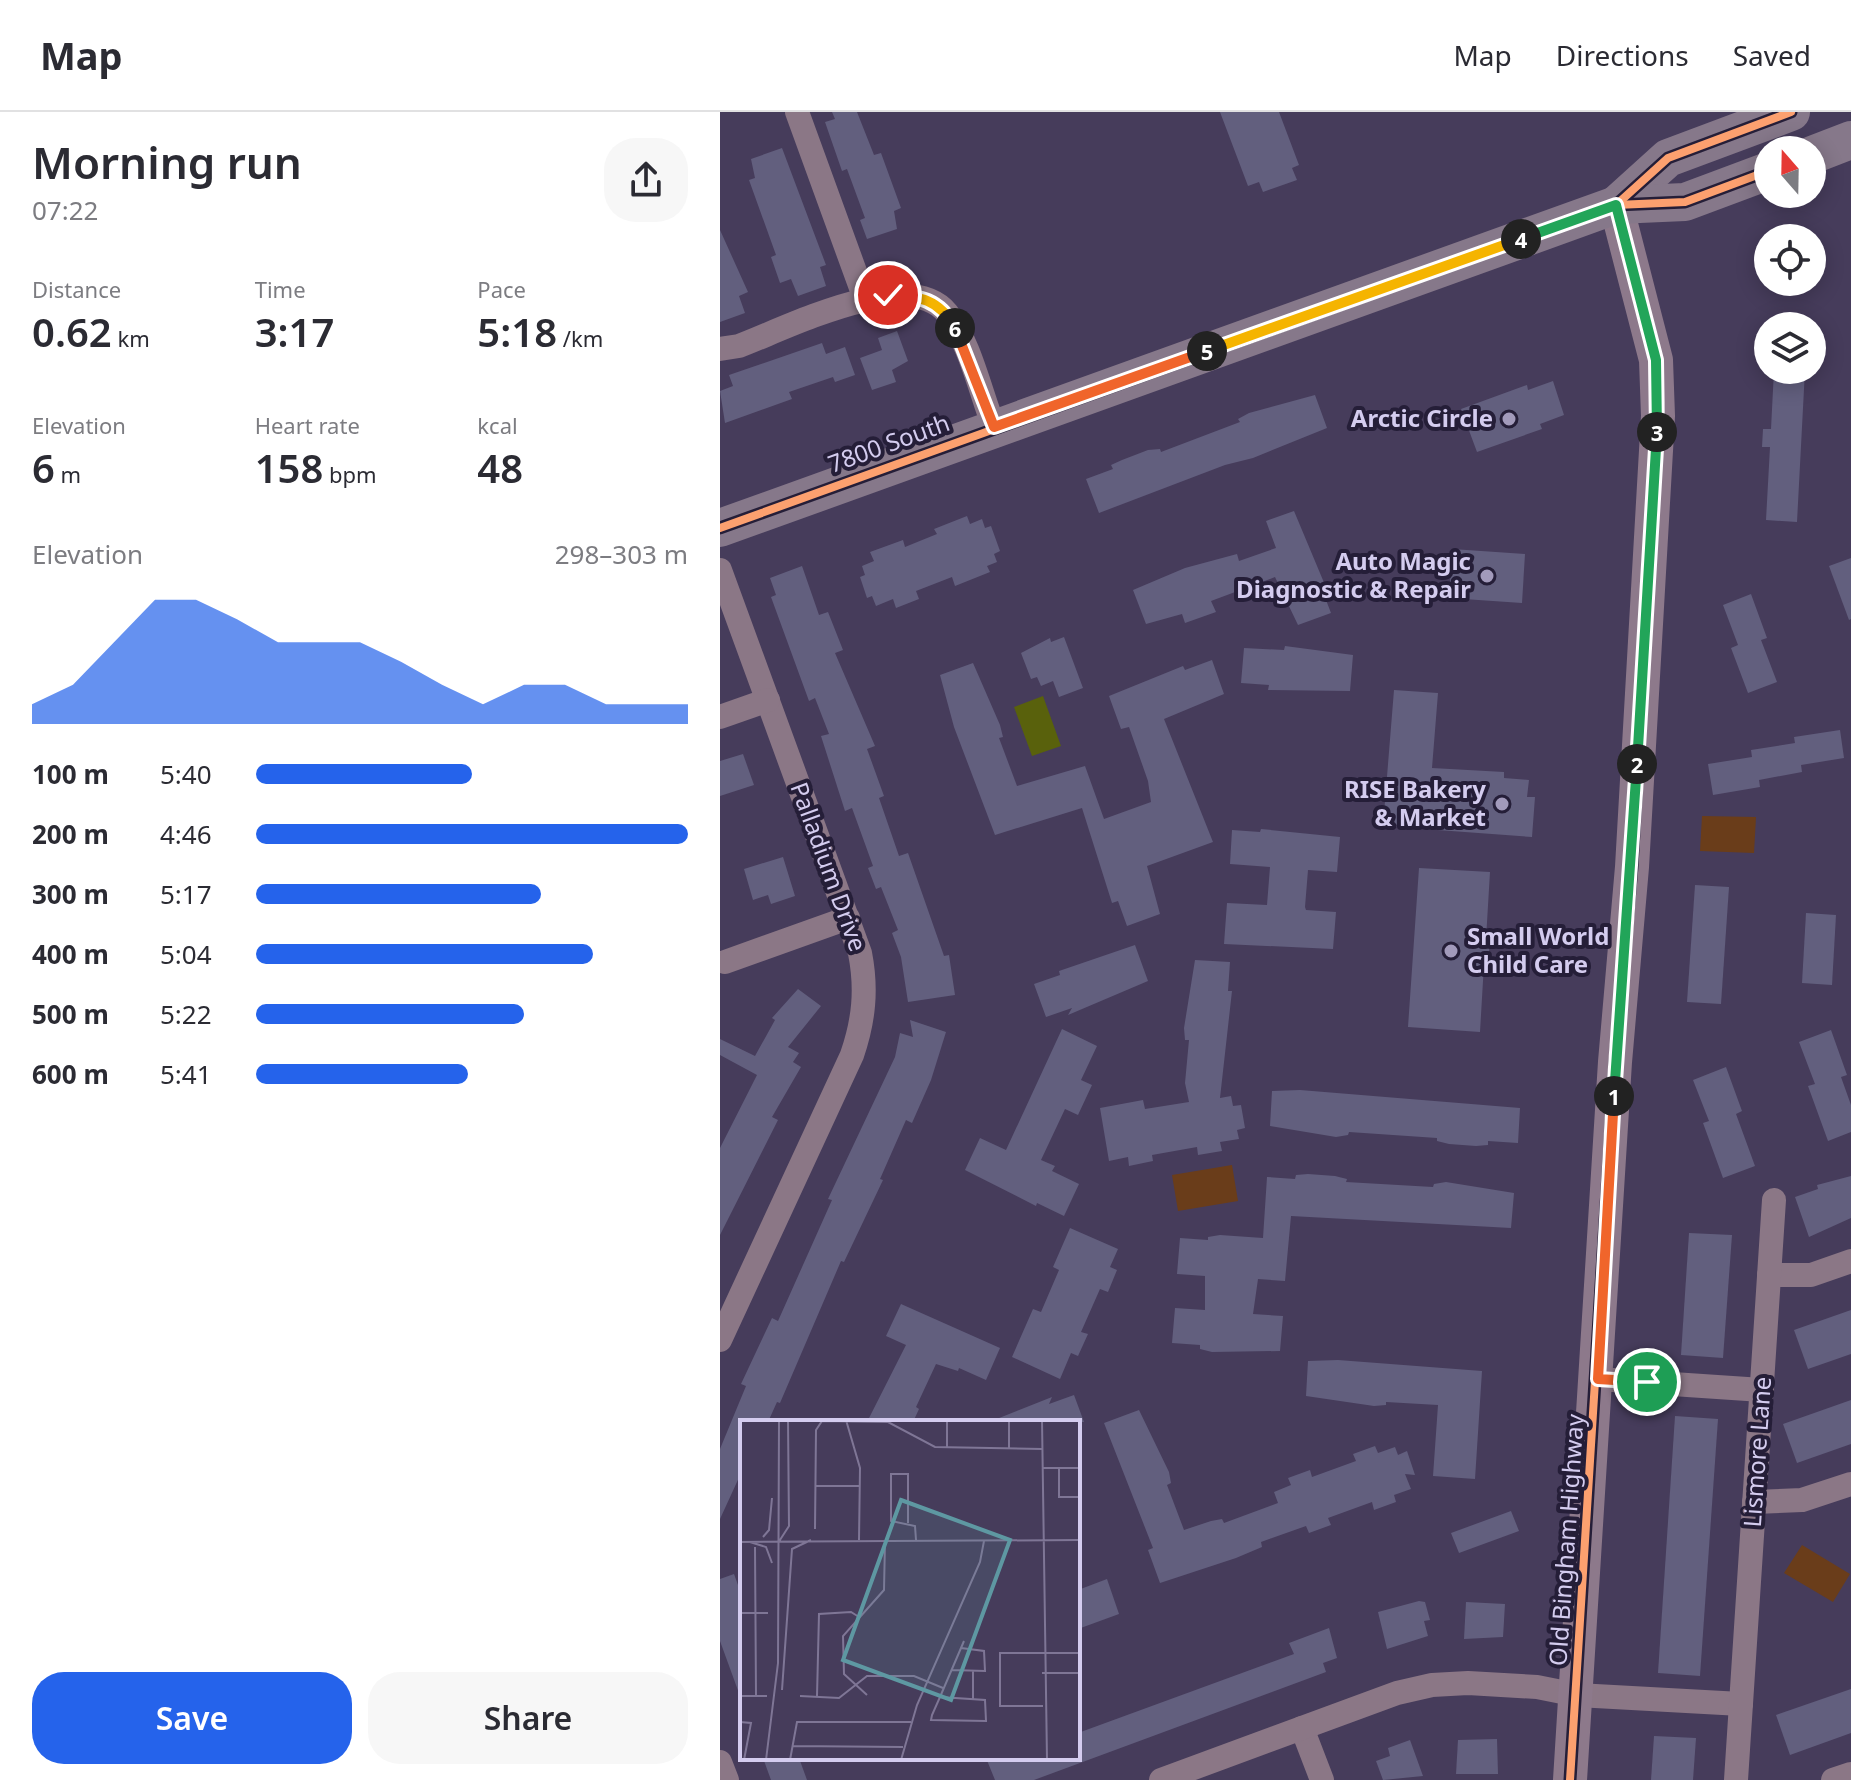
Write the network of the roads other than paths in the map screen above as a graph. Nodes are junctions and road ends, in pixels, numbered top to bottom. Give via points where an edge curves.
1 (797, 112) edge
2 (1791, 112) edge
3 (1851, 140) edge
4 (1826, 150) edge
5 (1754, 176) edge
6 (1616, 205) junction
7 (865, 299) junction
8 (720, 349) edge
9 (994, 427) junction
10 (720, 528) edge
11 (720, 570) edge
12 (768, 700) junction
13 (720, 717) edge
14 (848, 918) junction
15 (725, 962) dead end
16 (1774, 1200) dead end
17 (1851, 1261) edge
18 (1769, 1275) junction
19 (722, 1330) edge
20 (1598, 1379) junction
21 (1762, 1390) junction
22 (1851, 1484) edge
23 (1754, 1502) junction
24 (1577, 1695) junction
25 (1741, 1704) junction
26 (1302, 1728) junction
27 (720, 1762) edge
28 (1851, 1774) edge
29 (727, 1780) edge
30 (1161, 1780) edge
31 (1322, 1780) edge
32 (1570, 1780) edge
33 (1736, 1780) edge
34 (1833, 1780) edge

1 - 7 street
2 - 6 main road, 7800 South via 1668,158
3 - 4 main road
5 - 6 main road, 7800 South via 1685,202
6 - 9 main road, 7800 South
6 - 20 street, Old Bingham Highway via 1656,360 1658,416
7 - 8 street
7 - 9 street via 914,295 947,313
9 - 10 main road, 7800 South
11 - 12 street, Palladium Drive
12 - 13 street
12 - 14 street, Palladium Drive
14 - 15 street
14 - 19 street, Palladium Drive via 864,973 859,1034
16 - 18 street, Lismore Lane
17 - 18 street via 1811,1275
18 - 21 street, Lismore Lane
20 - 21 street
20 - 24 street, Old Bingham Highway
21 - 23 street, Lismore Lane
22 - 23 street via 1802,1500
23 - 25 street, Lismore Lane
24 - 25 street
24 - 26 street via 1537,1687 1432,1685
24 - 32 street, Old Bingham Highway
25 - 33 street, Lismore Lane
26 - 30 street
26 - 31 street
27 - 29 street
28 - 34 street

